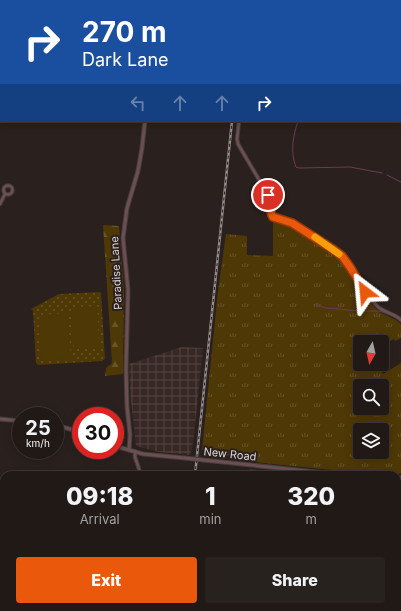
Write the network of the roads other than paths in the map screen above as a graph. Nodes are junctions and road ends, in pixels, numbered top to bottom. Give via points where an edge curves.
1 (145, 122) edge
2 (239, 122) edge
3 (2, 187) edge
4 (5, 194) junction
5 (0, 204) edge
6 (401, 320) edge
7 (0, 419) edge
8 (12, 420) edge
9 (124, 449) edge
10 (129, 450) junction
11 (135, 452) junction
12 (139, 471) edge
13 (307, 471) edge

1 - 10 street, Paradise Lane via 138,171 127,208 123,238 128,290 126,369
2 - 6 street via 238,144 268,195 271,215 292,223 342,256 377,306
3 - 4 street
3 - 4 street via 8,185 12,188 11,193
4 - 5 street
7 - 8 street
9 - 10 street, New Road
10 - 11 street, New Road
11 - 12 street via 134,457
11 - 13 street, New Road, bridge

